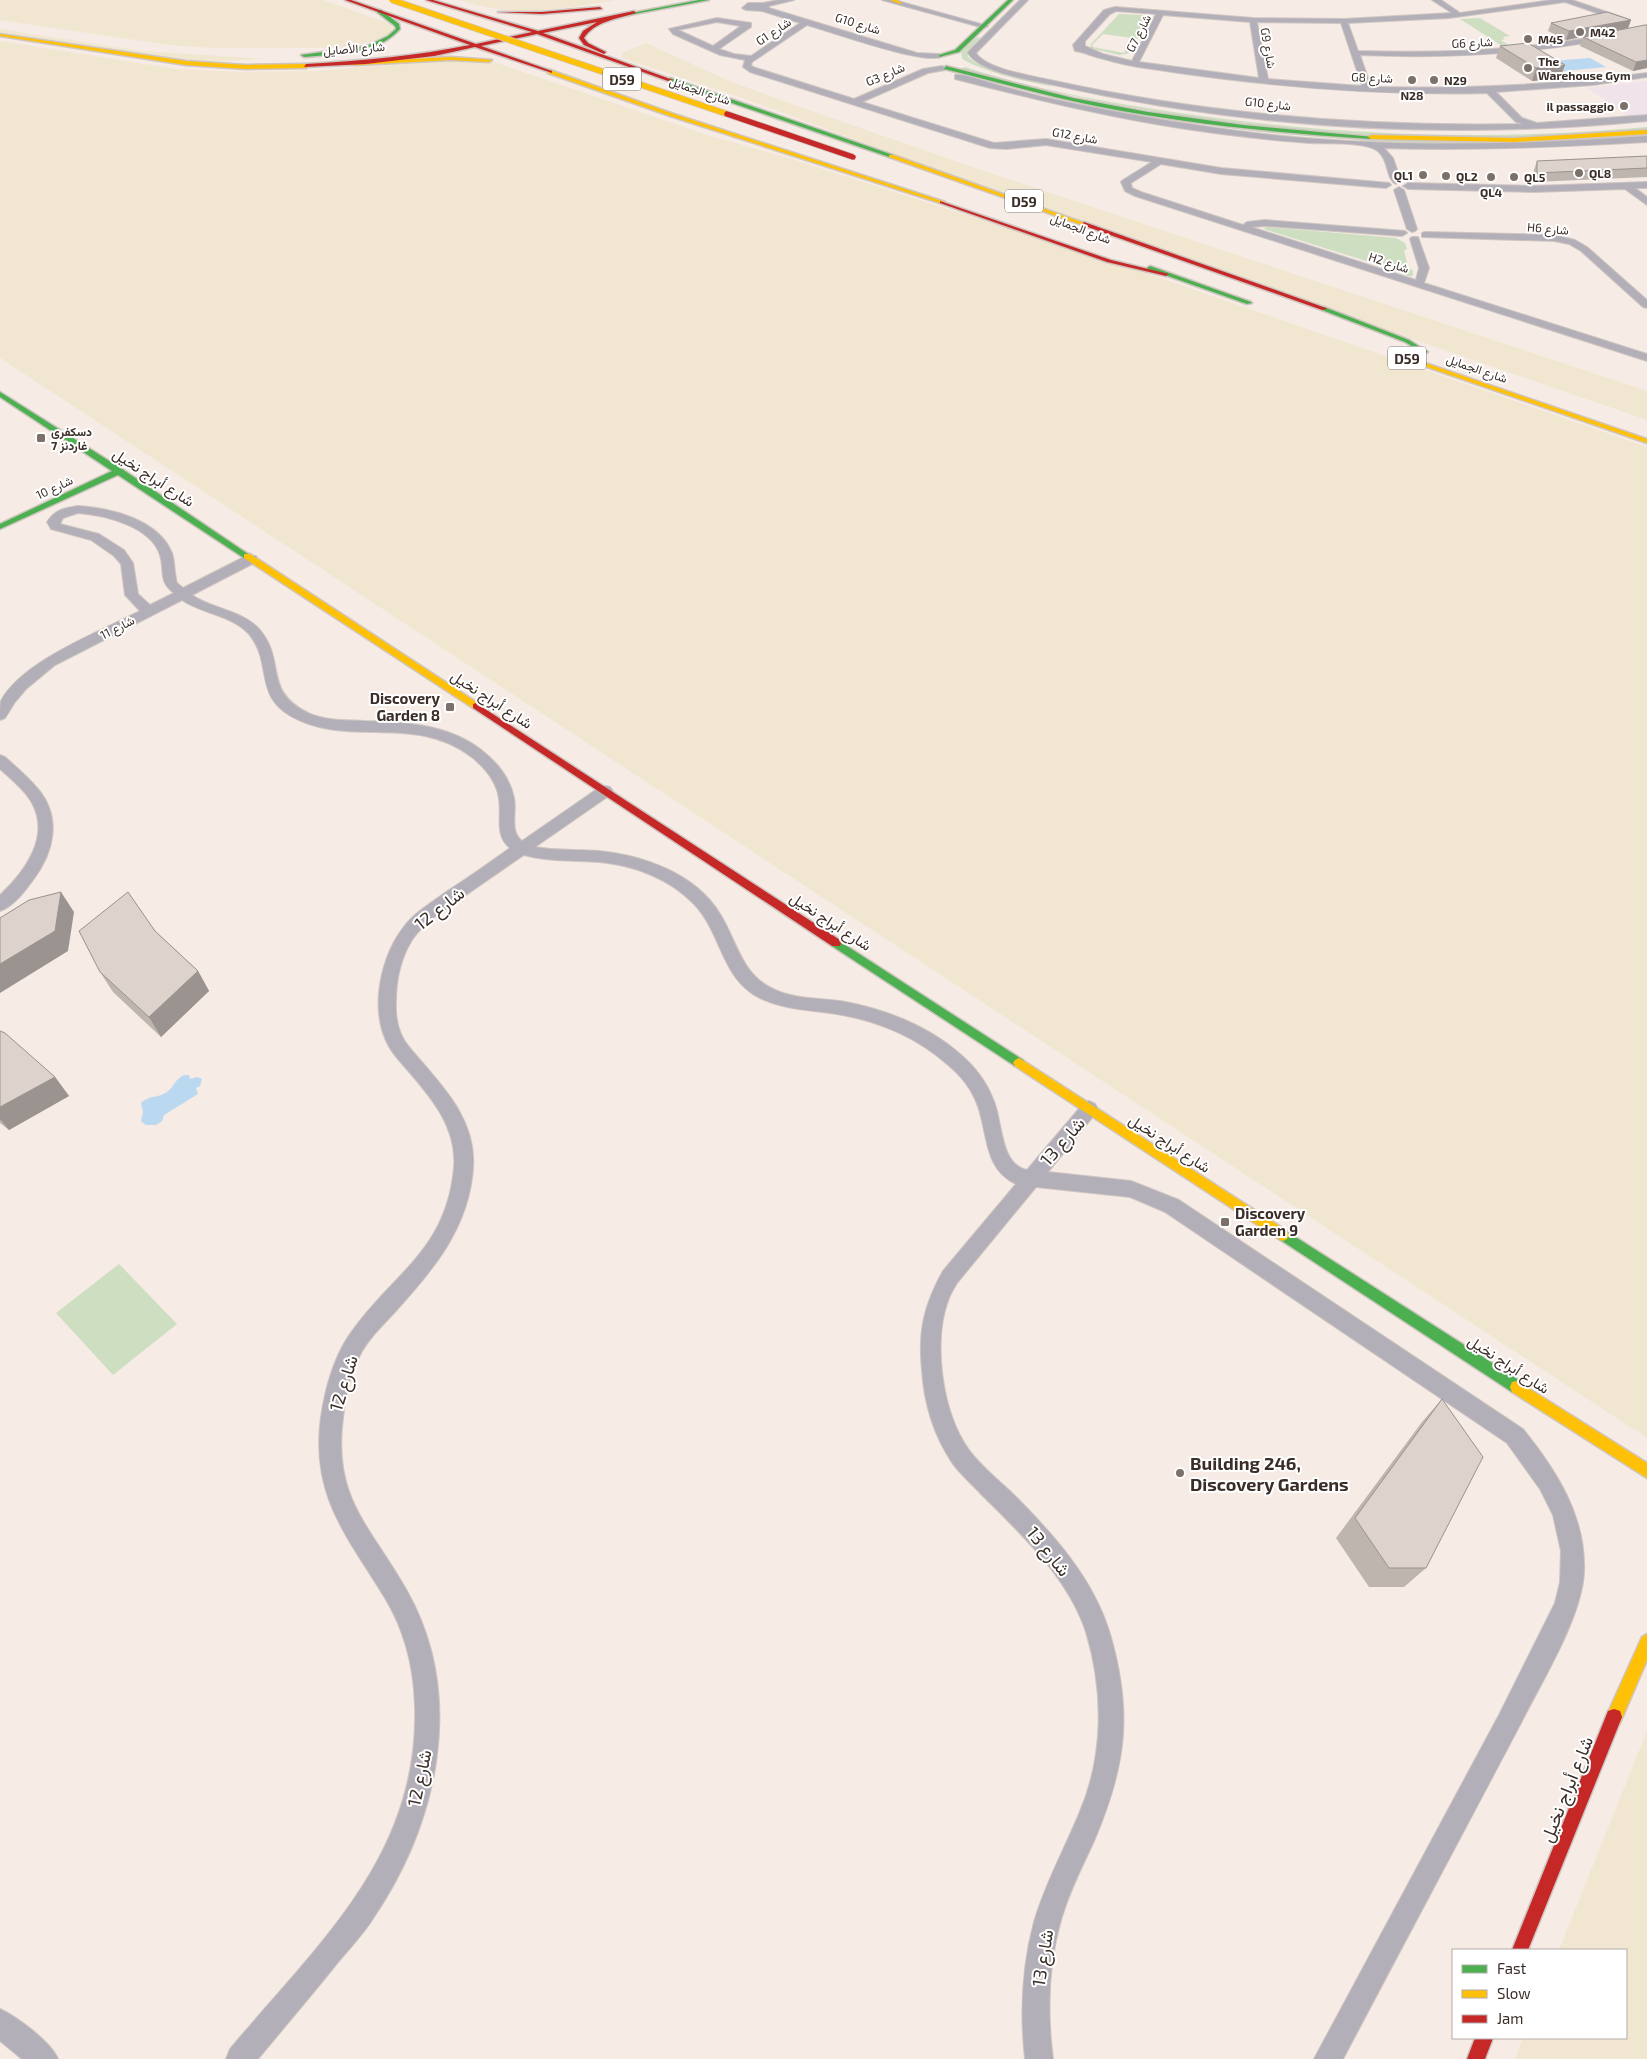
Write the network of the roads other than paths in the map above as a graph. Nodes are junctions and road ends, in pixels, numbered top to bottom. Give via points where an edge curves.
1 (347, 0) edge
2 (392, 0) edge
3 (407, 0) edge
4 (649, 0) edge
5 (707, 0) edge
6 (790, 0) edge
7 (886, 0) edge
8 (1436, 0) edge
9 (1566, 0) edge
10 (432, 1) edge
11 (1017, 1) edge
12 (896, 2) edge
13 (600, 8) junction
14 (379, 11) junction
15 (634, 12) junction
16 (1160, 13) junction
17 (1459, 15) junction
18 (488, 17) junction
19 (1253, 20) junction
20 (1344, 21) junction
21 (806, 22) junction
22 (0, 25) edge
23 (1647, 28) edge
24 (987, 30) junction
25 (521, 32) junction
26 (0, 35) edge
27 (480, 37) junction
28 (452, 38) junction
29 (714, 49) junction
30 (228, 54) dead end
31 (1356, 54) junction
32 (256, 55) dead end
33 (304, 55) junction
34 (916, 55) junction
35 (940, 56) junction
36 (753, 58) junction
37 (959, 58) junction
38 (618, 62) junction
39 (1135, 62) junction
40 (337, 63) junction
41 (926, 66) junction
42 (944, 68) junction
43 (559, 75) junction
44 (1647, 75) edge
45 (958, 77) dead end
46 (1264, 81) junction
47 (1079, 88) junction
48 (1366, 88) junction
49 (1489, 90) junction
50 (1052, 94) junction
51 (854, 102) junction
52 (1647, 118) edge
53 (1519, 120) junction
54 (1332, 122) junction
55 (1647, 125) edge
56 (1546, 126) junction
57 (1474, 127) junction
58 (1508, 127) junction
59 (1346, 129) junction
60 (1647, 132) edge
61 (1456, 134) junction
62 (1538, 139) junction
63 (1647, 139) edge
64 (1367, 143) junction
65 (1399, 144) junction
66 (1514, 146) junction
67 (1388, 154) junction
68 (858, 156) junction
69 (1158, 162) junction
70 (1647, 185) edge
71 (1401, 186) junction
72 (1627, 186) junction
73 (1647, 202) edge
74 (981, 203) dead end
75 (1242, 227) junction
76 (1417, 234) junction
77 (1166, 274) junction
78 (1418, 284) junction
79 (1647, 304) edge
80 (1260, 307) dead end
81 (1392, 353) dead end
82 (1647, 358) edge
83 (0, 394) edge
84 (1647, 442) edge
85 (104, 463) junction
86 (90, 469) dead end
87 (119, 471) junction
88 (0, 526) edge
89 (251, 559) junction
90 (182, 594) junction
91 (148, 611) junction
92 (0, 715) edge
93 (0, 760) edge
94 (605, 791) junction
95 (523, 848) junction
96 (0, 905) edge
97 (1090, 1109) junction
98 (1030, 1178) junction
99 (1647, 1471) edge
100 (1647, 1642) edge
101 (1520, 1949) edge
102 (0, 2024) edge
103 (1484, 2039) edge
104 (44, 2059) edge
105 (240, 2059) edge
106 (1039, 2059) edge
107 (1328, 2059) edge
108 (1476, 2059) edge

1 - 14 main road
2 - 68 main road, شارع الجمايل / D59, bridge
3 - 68 main road, شارع الجمايل / D59
4 - 13 main road, شارع الأصايل
5 - 15 main road, شارع الأصايل
6 - 21 street, G10 شارع via 764,7
7 - 12 street
8 - 17 street
9 - 17 street
9 - 23 street
10 - 13 main road via 516,13
10 - 18 main road, D59
11 - 24 main road
12 - 24 street
13 - 25 main road, شارع الأصايل
14 - 27 main road
14 - 28 main road
14 - 33 main road via 398,29 394,36 366,47
15 - 25 main road, شارع الأصايل
15 - 38 main road via 591,27 581,36 586,44
16 - 19 street
16 - 39 street, G7 شارع
16 - 39 street, G8 شارع via 1134,10 1106,14 1077,45 1080,50
17 - 20 street
18 - 25 main road, D59
18 - 27 main road via 494,23
19 - 20 street
19 - 46 street, G9 شارع
20 - 31 street
21 - 34 street, G10 شارع
21 - 36 street, G1 شارع
22 - 30 main road via 143,47
23 - 31 street, G6 شارع via 1586,42 1520,50
24 - 37 main road via 975,35
24 - 47 street, G10 شارع via 972,53 976,61
25 - 27 main road, شارع الأصايل
25 - 27 main road, شارع الأصايل
25 - 38 main road, D59
25 - 38 main road via 598,60
26 - 40 main road, شارع الأصايل via 193,64
27 - 28 main road, شارع الأصايل
27 - 40 main road
27 - 43 main road, D59
28 - 33 main road, شارع الأصايل via 354,52
29 - 29 street via 748,25 717,20 673,29
29 - 36 street via 739,58
31 - 48 street
32 - 33 main road, شارع الأصايل
34 - 35 street, G10 شارع
34 - 41 street, G10 شارع
35 - 37 main road
35 - 41 main road via 929,59
36 - 51 street, G12 شارع via 747,67
37 - 42 main road via 956,67
37 - 50 main road, G10 شارع via 982,71
38 - 68 main road, شارع الجمايل / D59 via 1026,202 1369,325 1430,353
39 - 46 street, G8 شارع
40 - 43 main road via 468,58
41 - 42 main road, G10 شارع
41 - 51 street, G3 شارع
42 - 50 main road, G10 شارع
43 - 77 main road, D59 via 672,116 978,214 1109,261
44 - 49 street, G8 شارع
45 - 50 street, G10 شارع
46 - 48 street, G8 شارع
47 - 50 main road
47 - 54 street, G10 شارع via 1221,112
48 - 49 street, G8 شارع
49 - 53 street
50 - 59 main road, G10 شارع via 1260,122
50 - 62 main road, G10 شارع via 1157,115 1286,131 1401,138
50 - 64 street, G10 شارع via 1129,116 1216,129
51 - 69 street, G12 شارع via 993,146 1046,142
52 - 56 street, G10 شارع
53 - 56 street
53 - 58 street
54 - 57 street, G10 شارع
54 - 59 main road
55 - 61 main road, G10 شارع
56 - 58 street, G10 شارع
57 - 58 street, G10 شارع
57 - 61 main road
59 - 61 main road, G10 شارع
60 - 62 main road, G10 شارع
62 - 66 main road
63 - 66 street, G10 شارع
64 - 65 street, G10 شارع
64 - 67 street
65 - 66 street, G10 شارع
65 - 67 street
67 - 71 street
69 - 71 street, G12 شارع via 1263,176
69 - 75 street, H2 شارع via 1126,182 1125,186 1138,194
70 - 72 street
71 - 72 street
71 - 76 street
72 - 73 street
74 - 77 main road, شارع الجمايل / D59
75 - 76 street via 1265,223 1402,234 1404,230
75 - 78 street, H2 شارع
76 - 78 street via 1425,272
76 - 79 street, H6 شارع via 1554,238 1572,242
77 - 80 main road, شارع الجمايل / D59
78 - 82 street, H2 شارع
81 - 84 main road, شارع الجمايل / D59
83 - 85 main road, شارع أبراج نخيل
85 - 86 main road, شارع 10
85 - 87 main road, شارع أبراج نخيل
87 - 88 main road, شارع 10
87 - 89 main road, شارع أبراج نخيل
89 - 90 street, شارع 11
89 - 94 main road, شارع أبراج نخيل
90 - 91 street, شارع 11
90 - 91 street via 171,585 169,562 162,546 131,522 83,510 67,511 55,518 55,526 95,537 119,553 127,563 132,595
90 - 95 street via 252,629 262,642 270,682 279,701 292,711 329,724 394,727 443,736 467,746 500,778 507,799 508,837
91 - 92 street, شارع 11 via 50,662 14,692
93 - 96 street via 41,805 45,835 34,867
94 - 95 street, شارع 12
94 - 97 main road, شارع أبراج نخيل
95 - 98 street via 551,854 610,858 663,874 685,887 703,904 717,923 732,962 743,977 760,990 781,1000 872,1015 929,1040 958,1063 985,1099 1005,1168 1016,1176
95 - 105 street, شارع 12 via 406,934 392,970 388,989 390,1025 396,1044 438,1091 460,1133 464,1161 462,1190 441,1244 355,1344 332,1417 330,1442 340,1500 352,1528 399,1599 421,1654 428,1706 423,1769 401,1843 365,1909
97 - 98 street, شارع 13
97 - 99 main road, شارع أبراج نخيل
98 - 106 street, شارع 13 via 938,1298 932,1326 931,1359 934,1390 944,1424 961,1457 1059,1560 1080,1592 1096,1629 1107,1670 1111,1713 1109,1762 1099,1795 1052,1905 1044,1937 1037,1987
98 - 107 street via 1131,1189 1172,1206 1514,1436 1540,1466 1559,1499 1571,1535 1573,1571 1567,1605 1519,1704
100 - 101 main road, شارع أبراج نخيل
102 - 104 street
103 - 108 main road

